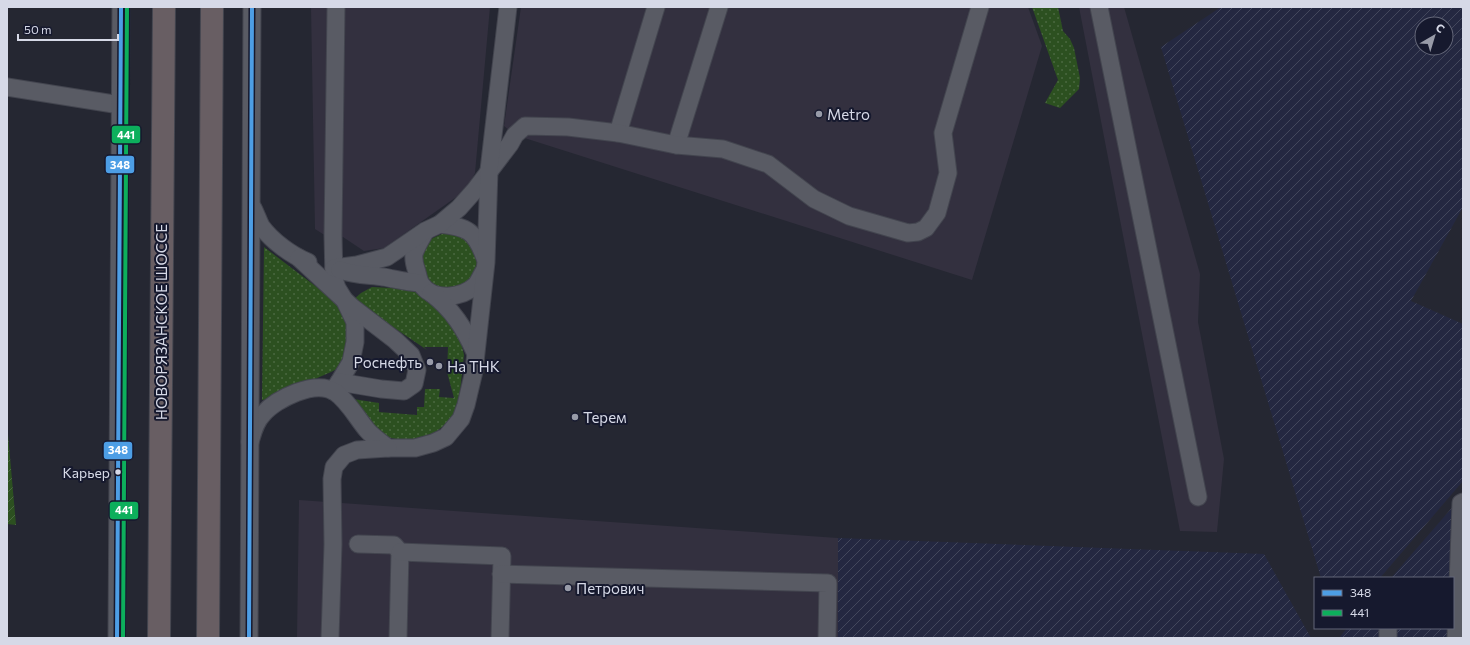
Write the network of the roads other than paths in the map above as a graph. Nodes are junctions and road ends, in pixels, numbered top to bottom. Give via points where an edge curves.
1 (121, 7) edge
2 (164, 7) edge
3 (212, 7) edge
4 (252, 7) edge
5 (336, 7) edge
6 (508, 7) edge
7 (656, 7) edge
8 (719, 7) edge
9 (980, 7) edge
10 (1099, 7) edge
11 (7, 87) edge
12 (120, 105) junction
13 (618, 133) junction
14 (676, 145) junction
15 (490, 170) junction
16 (251, 203) junction
17 (432, 228) junction
18 (299, 258) junction
19 (486, 266) junction
20 (334, 268) junction
21 (366, 276) junction
22 (426, 288) junction
23 (346, 302) junction
24 (476, 352) junction
25 (336, 386) junction
26 (250, 442) junction
27 (388, 448) junction
28 (1198, 497) dead end
29 (1463, 502) edge
30 (358, 544) dead end
31 (400, 552) junction
32 (502, 574) junction
33 (117, 638) edge
34 (159, 638) edge
35 (208, 638) edge
36 (249, 638) edge
37 (330, 638) edge
38 (398, 638) edge
39 (500, 638) edge
40 (827, 638) edge
41 (1456, 638) edge

1 - 12 street
2 - 34 highway, НОВОРЯЗАНСКОЕ ШОССЕ
3 - 35 highway
4 - 16 street
5 - 20 street
6 - 15 street
7 - 13 street
8 - 14 street
9 - 14 street via 943,133 948,174 937,213 926,228 918,232 908,233 849,216 814,199 768,164 723,149
10 - 28 street
11 - 12 street
12 - 33 street
13 - 14 street
13 - 15 street via 568,127 525,126 515,135
15 - 17 street via 459,208
15 - 19 street
16 - 18 street via 260,224 271,238
16 - 26 street
17 - 19 street via 457,226 471,232 477,239
17 - 20 street via 387,257
17 - 22 street via 414,252 414,261
18 - 20 street via 314,265
18 - 23 street
19 - 22 street via 478,283 460,295 447,296
19 - 24 street
20 - 21 street via 352,275
20 - 23 street via 337,288
21 - 22 street
21 - 23 street via 346,292
22 - 24 street via 454,315
23 - 25 street via 355,322 355,342 351,362
23 - 25 street via 411,355 418,370 414,384 404,391
24 - 27 street via 466,406 461,419 446,436 415,448
25 - 26 street via 309,388 280,399 262,415 254,427
25 - 27 street via 339,396 368,432
26 - 36 street
27 - 37 street via 356,450 344,455 334,467
29 - 41 street
30 - 31 street via 394,545
31 - 32 street via 502,556
31 - 38 street
32 - 39 street
32 - 40 street via 828,583

